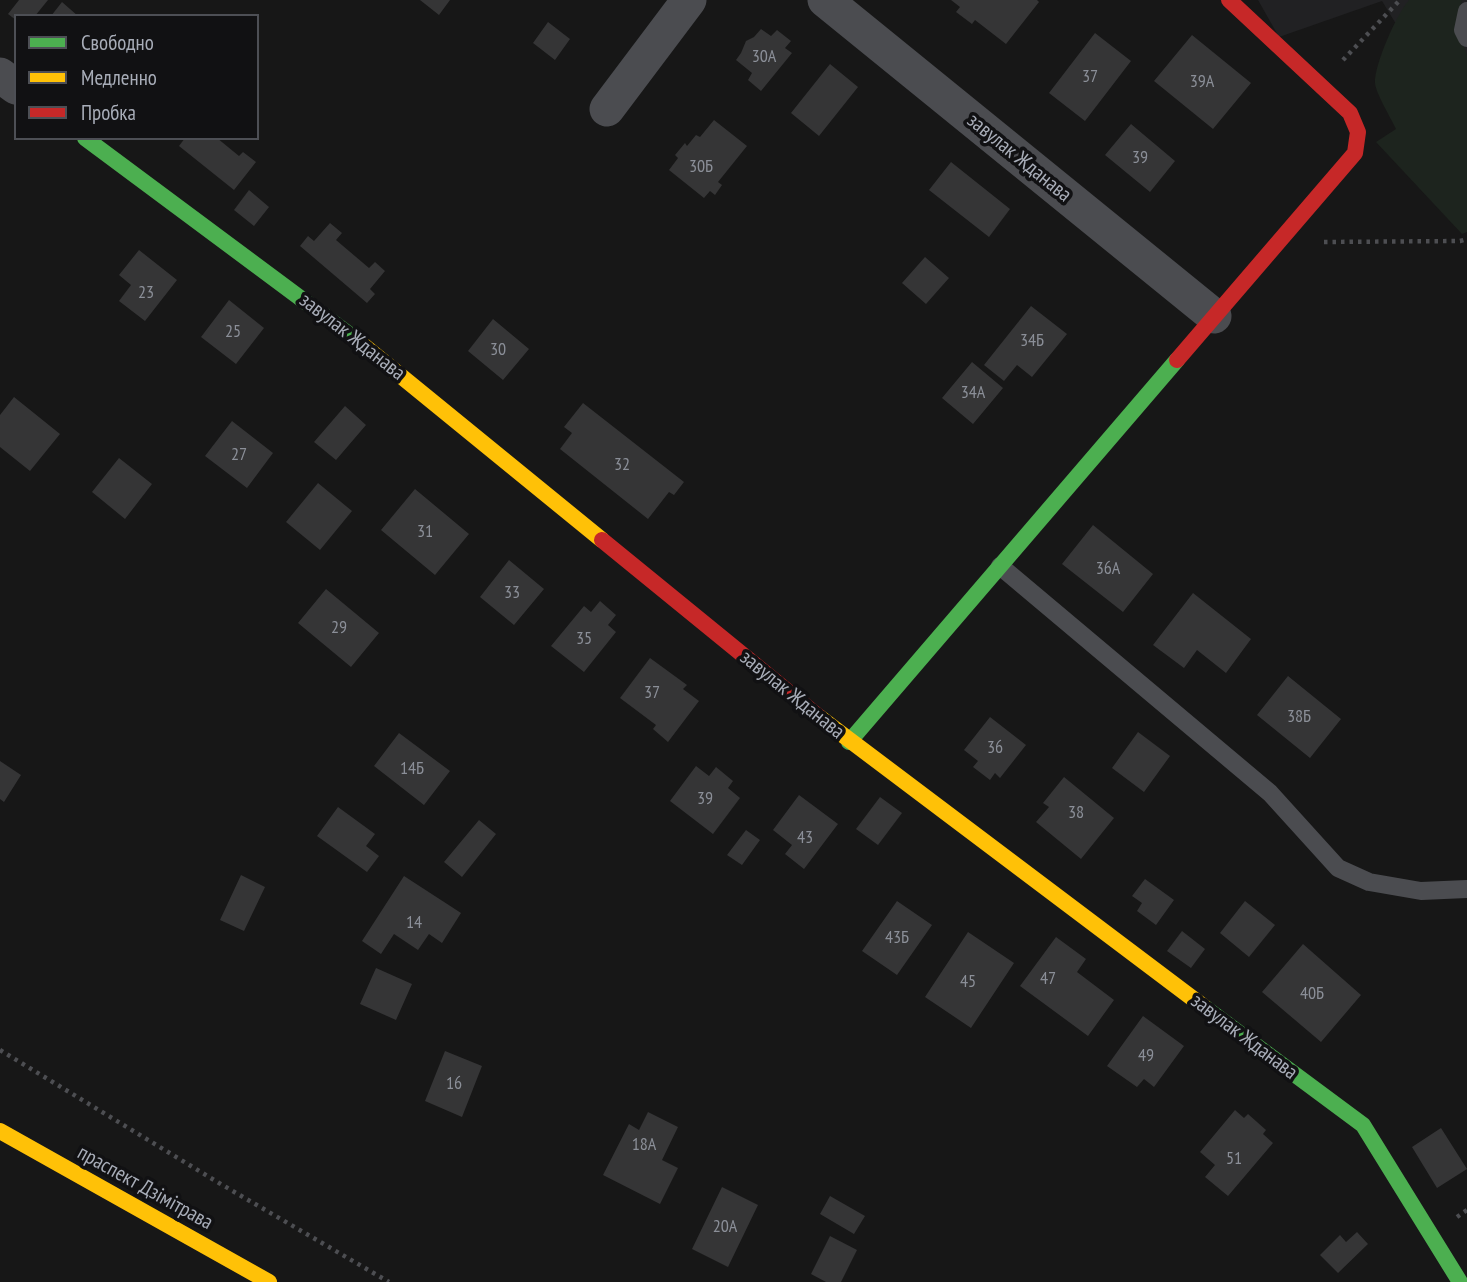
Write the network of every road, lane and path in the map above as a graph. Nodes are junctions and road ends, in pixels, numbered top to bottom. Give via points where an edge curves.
1 (689, 0) edge
2 (825, 0) edge
3 (1228, 0) edge
4 (1400, 0) edge
5 (1467, 11) edge
6 (1467, 38) edge
7 (1320, 84) junction
8 (607, 109) dead end
9 (88, 140) edge
10 (1467, 239) edge
11 (1277, 243) junction
12 (1214, 316) junction
13 (1000, 566) junction
14 (849, 742) junction
15 (1467, 889) edge
16 (0, 1050) edge
17 (0, 1131) edge
18 (27, 1147) junction
19 (0, 1154) edge
20 (269, 1282) edge
21 (389, 1282) edge
22 (1460, 1282) edge

1 - 8 street
2 - 12 street, завулак Жданава
3 - 7 street
4 - 7 path
5 - 6 lane via 1463,30
7 - 11 street via 1350,113 1358,132 1355,153
9 - 14 street, завулак Жданава via 365,346
10 - 11 path
11 - 12 street
12 - 13 street
13 - 14 street
13 - 15 lane via 1270,793 1338,869 1369,882 1421,891
14 - 22 street, завулак Жданава via 1363,1125
16 - 21 path
17 - 18 street, праспект Дзімітрава
18 - 19 lane
18 - 20 street, праспект Дзімітрава

